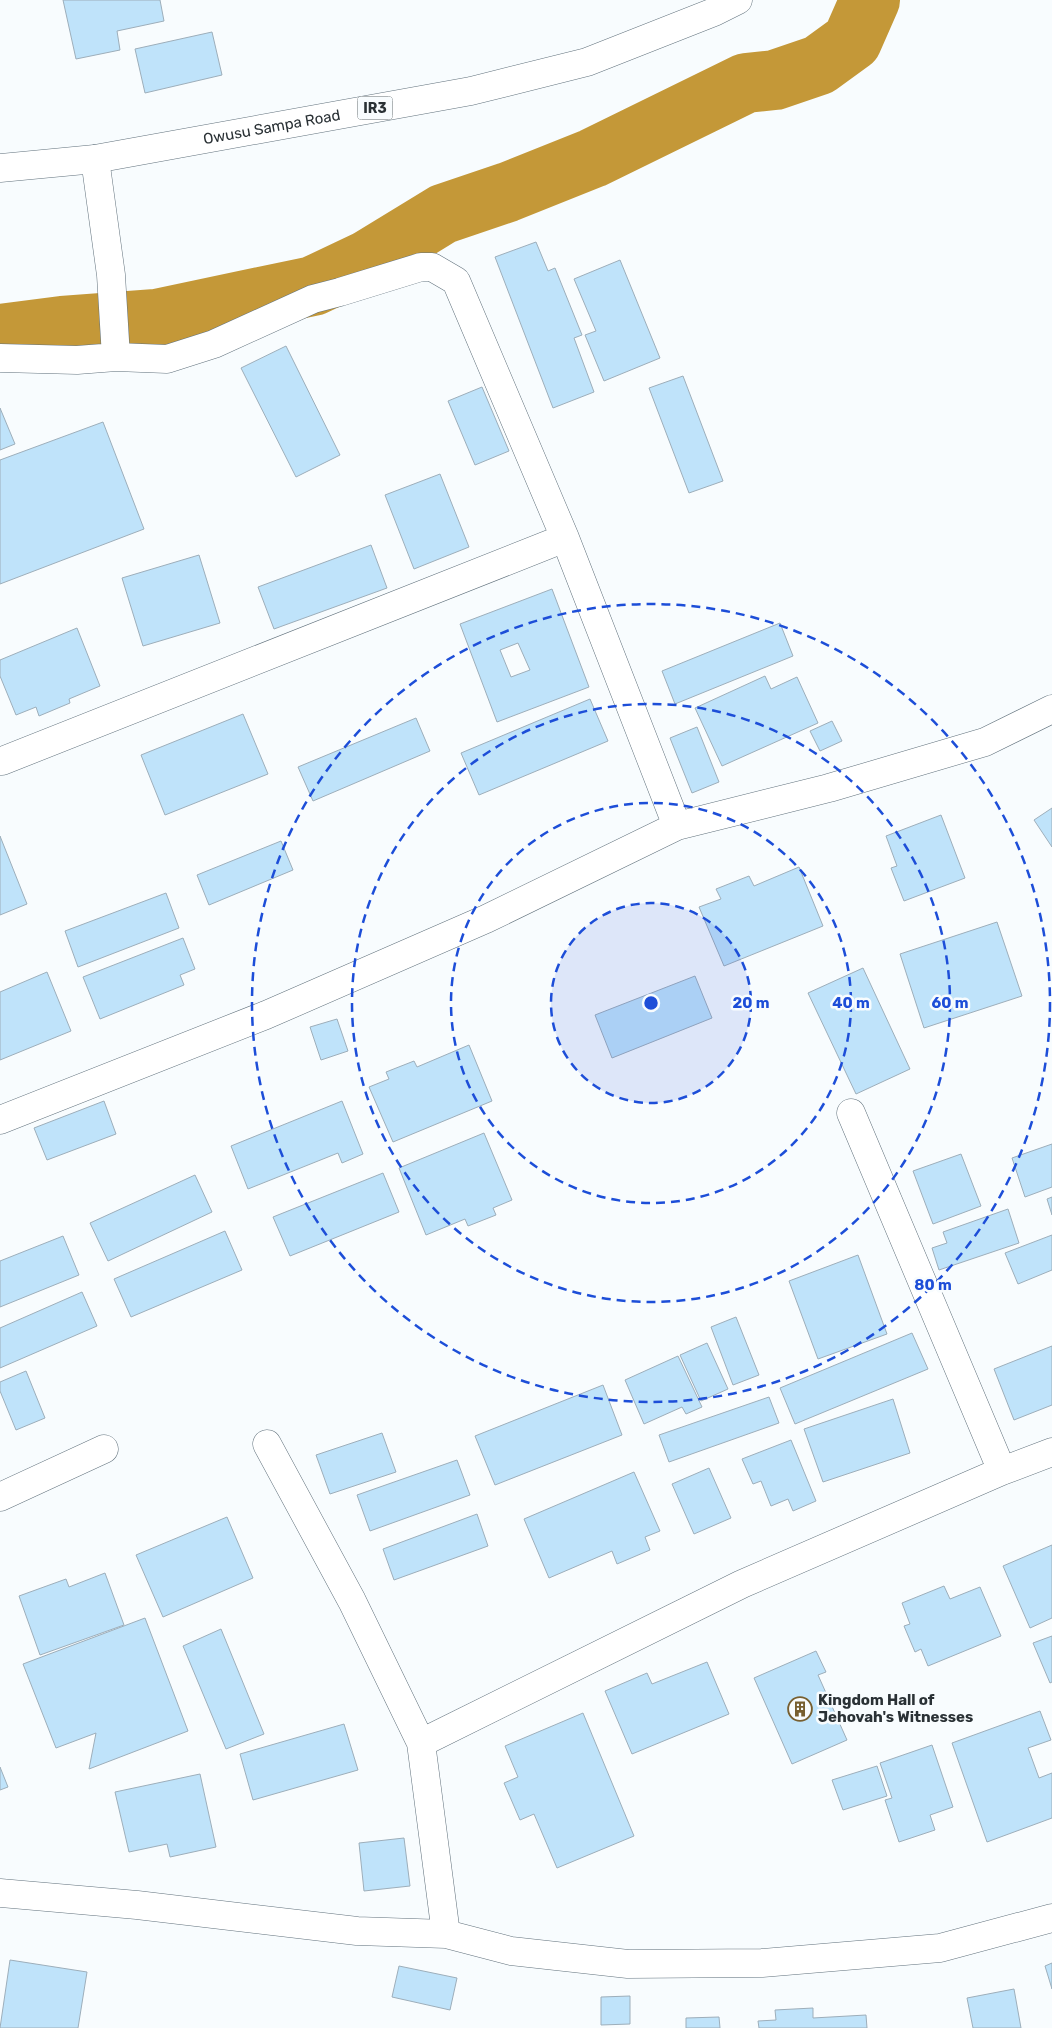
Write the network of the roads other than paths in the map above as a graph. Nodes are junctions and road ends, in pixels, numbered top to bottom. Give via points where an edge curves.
1 (738, 0) edge
2 (94, 159) junction
3 (0, 168) edge
4 (116, 350) junction
5 (0, 358) edge
6 (565, 538) junction
7 (1052, 709) edge
8 (2, 761) dead end
9 (677, 826) junction
10 (851, 1113) dead end
11 (0, 1120) edge
12 (267, 1444) dead end
13 (104, 1449) dead end
14 (1052, 1452) edge
15 (1002, 1471) junction
16 (0, 1498) edge
17 (422, 1743) junction
18 (0, 1893) edge
19 (1052, 1918) edge
20 (446, 1934) junction

1 - 2 street, Owusu Sampa Road / IR3 via 587,62 510,82
2 - 3 street, Owusu Sampa Road / IR3
2 - 4 street via 111,275
4 - 5 street via 77,360
4 - 6 street via 167,359 214,344 314,298 421,267 432,267 456,281
6 - 8 street
6 - 9 street
7 - 9 street via 984,742 830,788
9 - 11 street via 451,935 266,1015
10 - 15 street
12 - 17 street via 352,1601
13 - 16 street
14 - 15 street
15 - 17 street via 742,1584
17 - 20 street
18 - 20 street via 357,1931
19 - 20 street via 940,1948 762,1963 628,1964 511,1951

